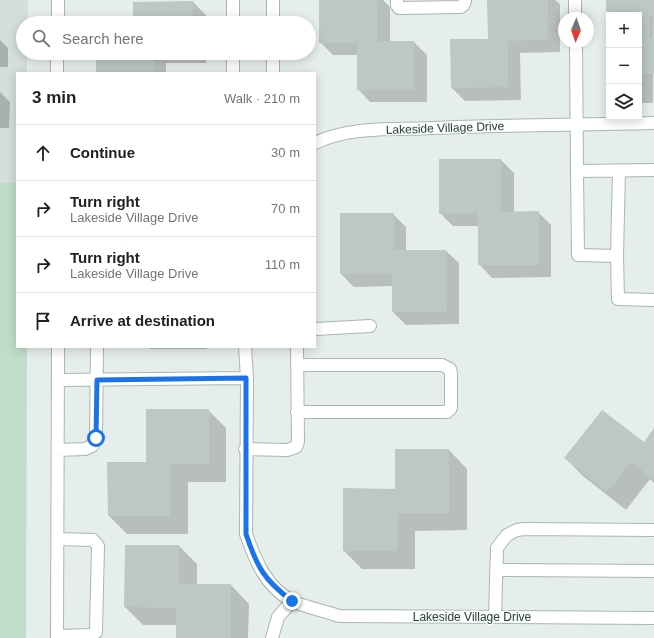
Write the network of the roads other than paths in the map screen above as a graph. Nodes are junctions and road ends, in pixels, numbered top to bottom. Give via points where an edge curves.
1 (58, 0) edge
2 (233, 0) edge
3 (273, 0) edge
4 (397, 0) edge
5 (465, 0) edge
6 (575, 0) edge
7 (575, 12) edge
8 (58, 16) edge
9 (233, 16) edge
10 (273, 16) edge
11 (576, 48) edge
12 (58, 60) edge
13 (233, 60) edge
14 (273, 60) edge
15 (58, 72) edge
16 (234, 72) edge
17 (273, 72) edge
18 (654, 123) edge
19 (577, 125) junction
20 (316, 143) edge
21 (619, 170) junction
22 (654, 170) edge
23 (577, 171) junction
24 (617, 256) junction
25 (654, 300) edge
26 (370, 326) dead end
27 (316, 329) edge
28 (58, 348) edge
29 (97, 348) edge
30 (245, 348) edge
31 (297, 348) edge
32 (297, 365) junction
33 (246, 378) junction
34 (58, 380) junction
35 (97, 380) junction
36 (297, 412) junction
37 (246, 449) junction
38 (58, 450) junction
39 (654, 530) edge
40 (58, 539) junction
41 (497, 570) junction
42 (654, 571) edge
43 (292, 601) junction
44 (495, 617) junction
45 (654, 618) edge
46 (57, 637) edge
47 (272, 638) edge

1 - 8 street
2 - 9 street
3 - 10 street
4 - 5 street via 399,8 461,7
6 - 7 street
11 - 19 street
12 - 15 street
13 - 16 street
14 - 17 street
18 - 19 street, Lakeside Village Drive
19 - 20 street, Lakeside Village Drive via 357,131
19 - 23 street
21 - 22 street
21 - 23 street
21 - 24 street
23 - 24 street via 578,255
24 - 25 street via 618,299
26 - 27 street
28 - 34 street
29 - 35 street
30 - 33 street, Lakeside Village Drive
31 - 32 street
32 - 36 street
32 - 36 street via 442,365 450,369 451,373 451,408 447,412
33 - 35 street
33 - 37 street, Lakeside Village Drive
34 - 35 street
34 - 38 street
35 - 38 street via 96,438 92,446 85,449
36 - 37 street via 296,447 287,450
37 - 43 street, Lakeside Village Drive via 246,534 254,558 264,576
38 - 40 street
39 - 41 street via 517,530 507,535 497,548
40 - 46 street
40 - 46 street via 93,540 98,546 96,632 90,635
41 - 42 street
41 - 44 street
43 - 44 street, Lakeside Village Drive via 339,616
43 - 47 street via 278,617
44 - 45 street, Lakeside Village Drive

